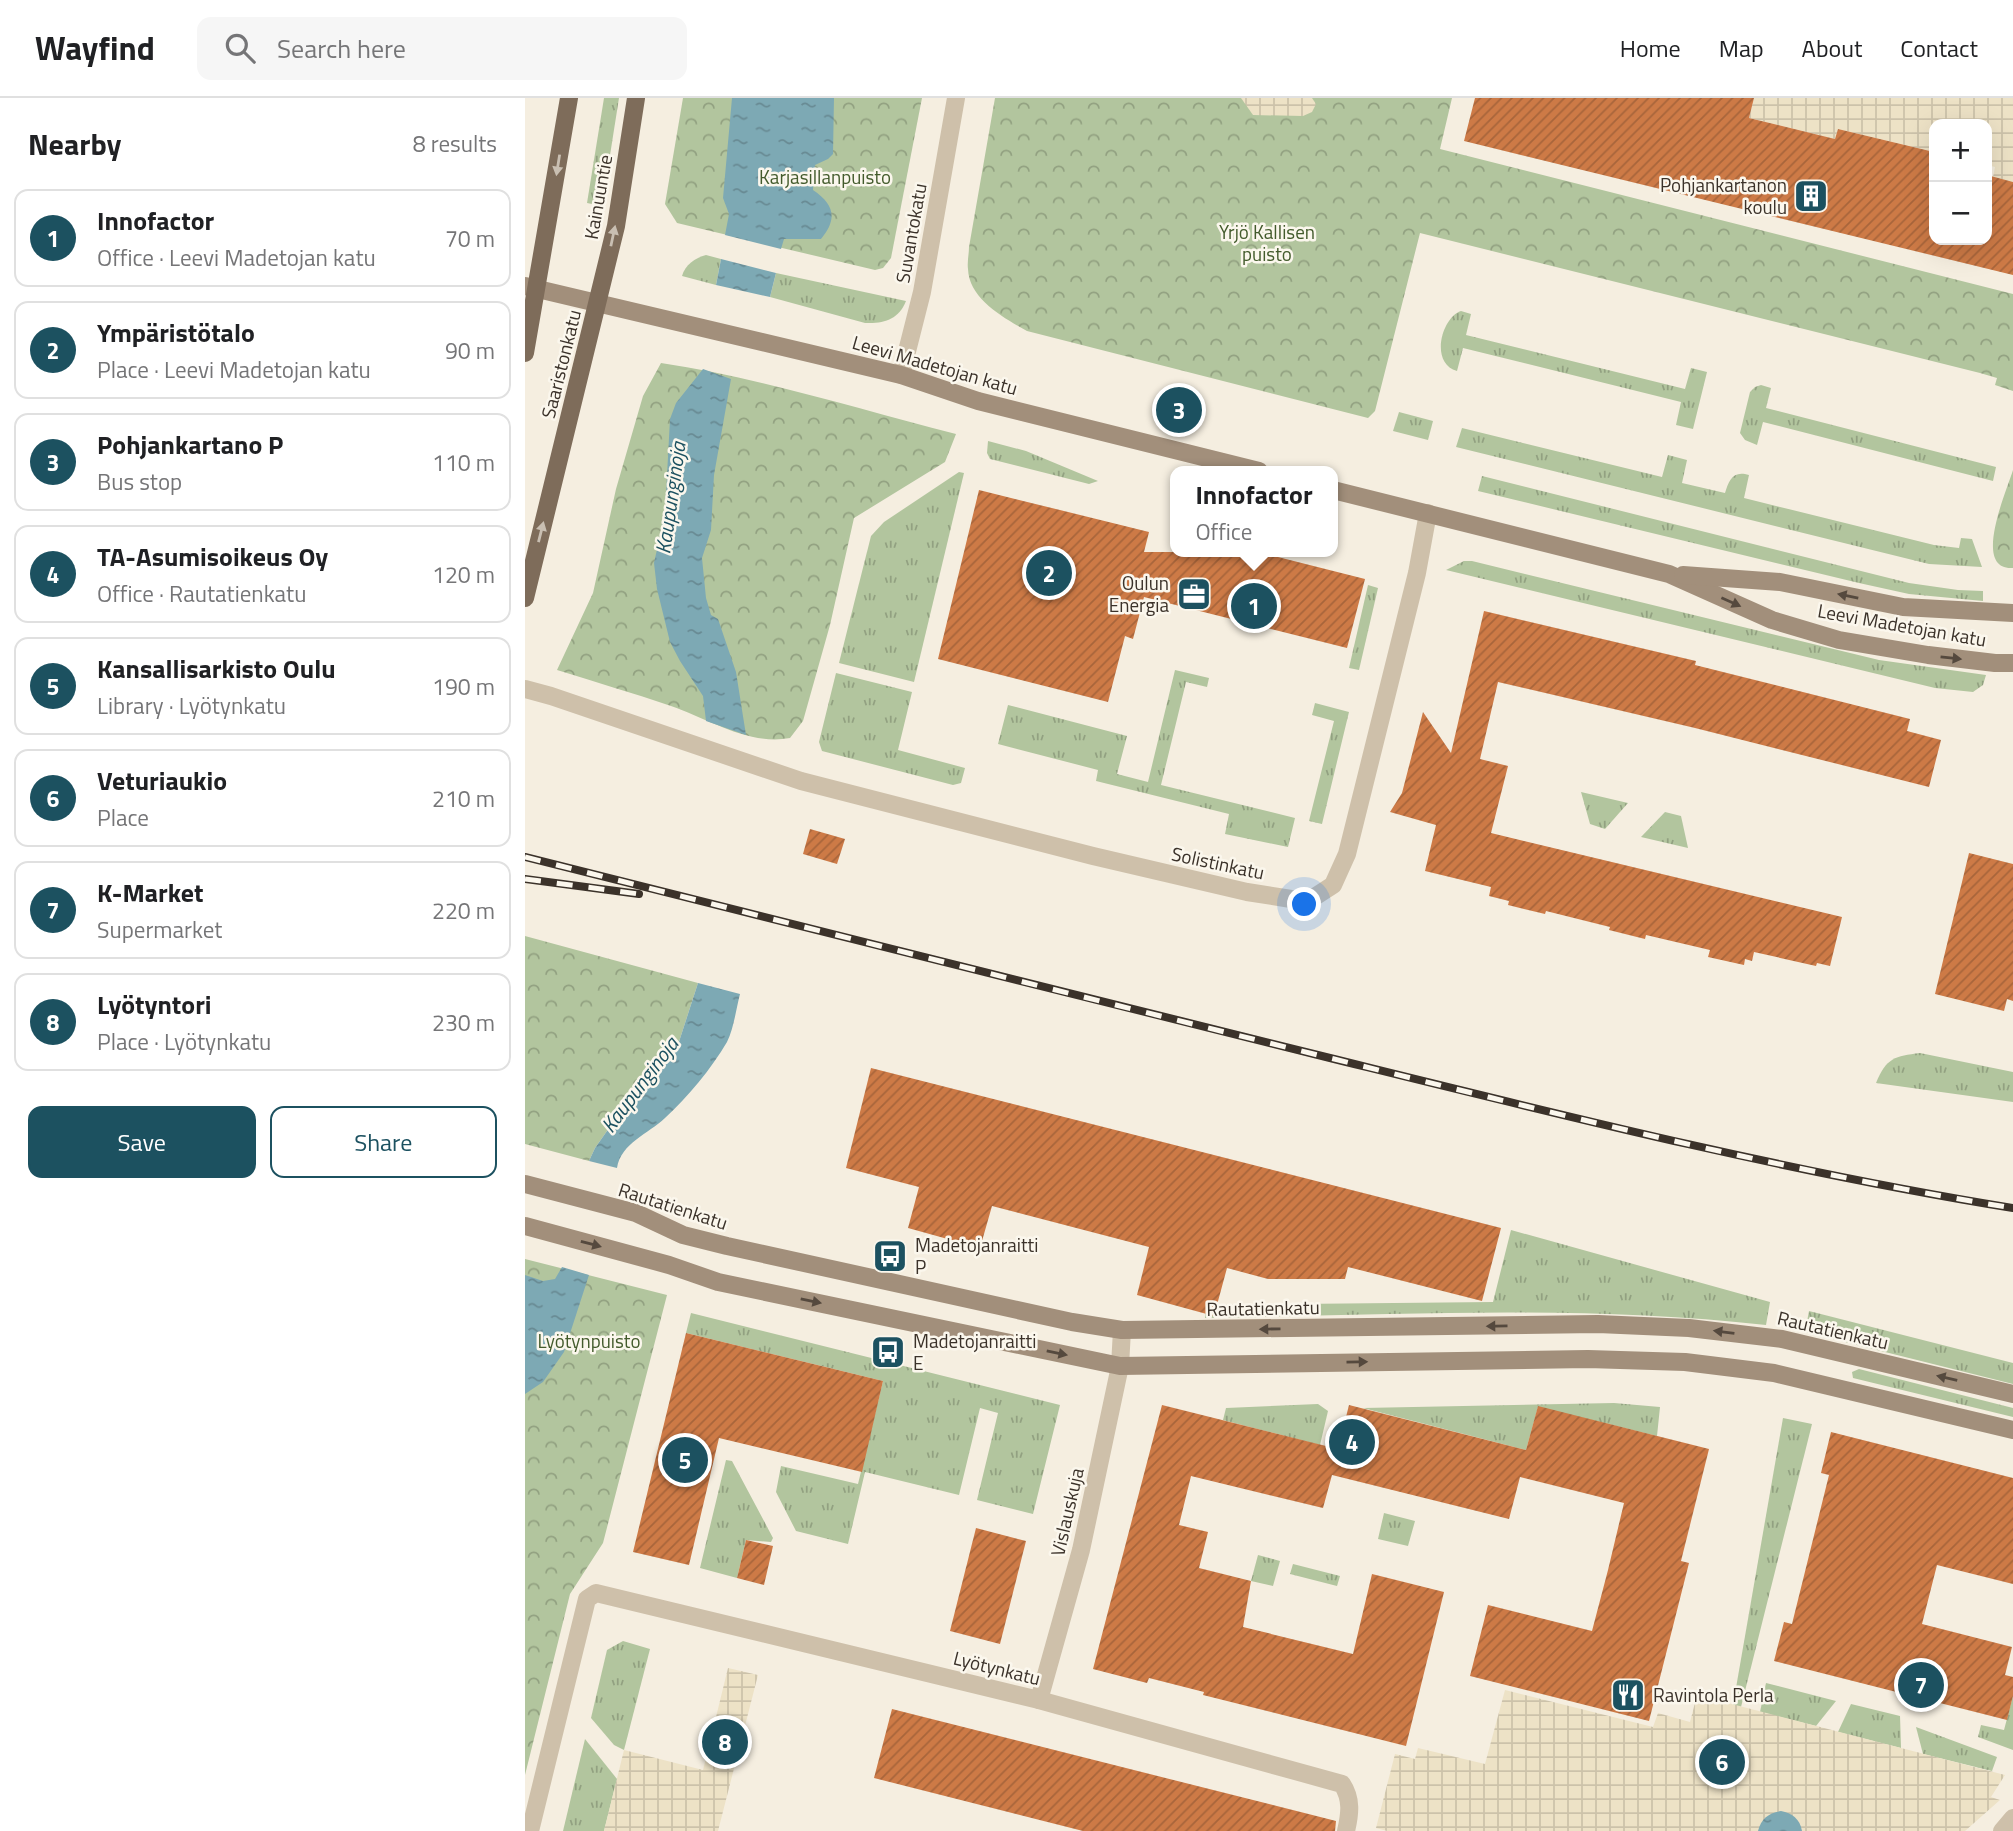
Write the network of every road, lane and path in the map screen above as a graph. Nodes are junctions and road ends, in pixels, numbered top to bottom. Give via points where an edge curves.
1 (569, 98) edge
2 (636, 98) edge
3 (956, 98) edge
4 (531, 287) edge
5 (598, 302) junction
6 (525, 353) edge
7 (901, 374) junction
8 (1239, 466) edge
9 (1338, 491) edge
10 (1428, 513) junction
11 (1669, 574) junction
12 (525, 598) edge
13 (2013, 613) edge
14 (2013, 663) edge
15 (525, 689) edge
16 (525, 1184) edge
17 (525, 1226) edge
18 (1122, 1330) junction
19 (1120, 1366) junction
20 (2013, 1394) edge
21 (2013, 1430) edge
22 (1039, 1700) junction
23 (2013, 1818) edge
24 (530, 1831) edge
25 (1346, 1831) edge
26 (2002, 1831) edge

1 -> 4 main road
5 -> 2 main road, Kainuuntie via 616,226
3 - 7 street, Suvantokatu via 922,292
4 - 5 main road, Leevi Madetojan katu
4 - 6 main road, Saaristonkatu
5 - 7 main road, Leevi Madetojan katu
12 -> 5 main road, Saaristonkatu
7 - 8 main road, Leevi Madetojan katu via 978,401
9 - 10 main road, Leevi Madetojan katu
10 - 11 main road, Leevi Madetojan katu
10 - 15 street, Solistinkatu via 1347,854 1333,885 1306,900 1247,892 1093,856 801,781
13 -> 11 main road, Leevi Madetojan katu via 1903,607 1780,582
11 -> 14 main road, Leevi Madetojan katu via 1772,620 1839,640 1928,656
16 - 18 main road, Rautatienkatu via 636,1213 684,1235 727,1246
17 -> 19 main road via 718,1282
18 - 19 street, Vislauskuja
20 -> 18 main road, Rautatienkatu via 1782,1339 1689,1328 1598,1324
19 -> 21 main road via 1588,1359 1685,1362 1774,1373
19 - 22 street, Vislauskuja via 1081,1550
22 - 24 street, Lyötynkatu via 596,1593 587,1598
22 - 25 street, Lyötynkatu via 1342,1784 1349,1795
23 - 26 street

